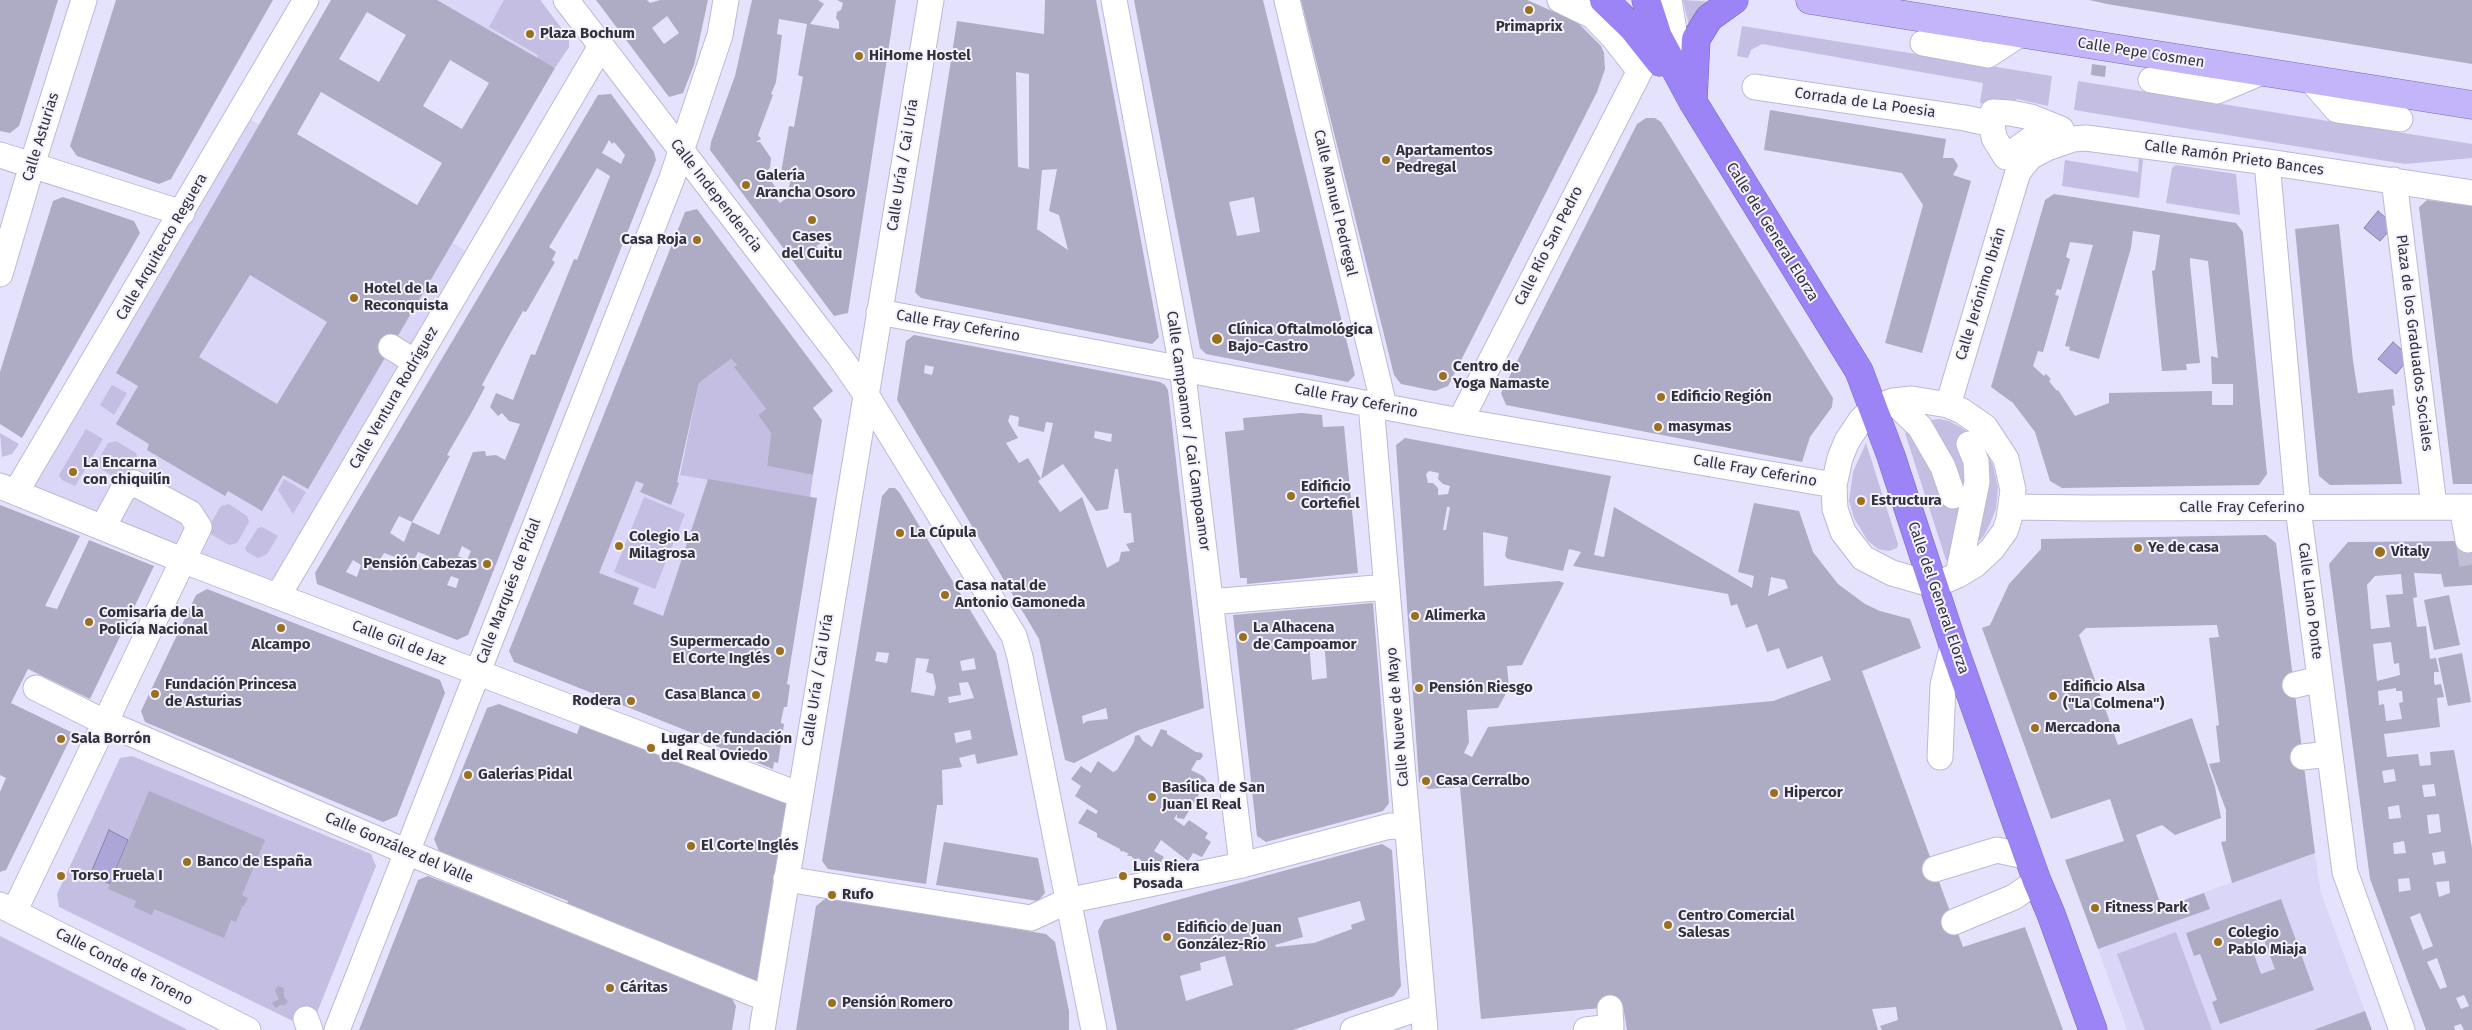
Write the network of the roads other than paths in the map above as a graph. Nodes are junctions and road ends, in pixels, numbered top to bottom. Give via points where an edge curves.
1 (84, 0) edge
2 (306, 0) edge
3 (566, 0) edge
4 (726, 0) edge
5 (930, 0) edge
6 (1114, 0) edge
7 (1287, 0) edge
8 (1560, 0) edge
9 (1604, 0) edge
10 (1646, 0) edge
11 (1669, 0) edge
12 (1734, 0) edge
13 (1810, 0) edge
14 (1876, 5) edge
15 (2020, 34) junction
16 (1923, 43) dead end
17 (601, 46) junction
18 (1645, 61) junction
19 (2262, 72) junction
20 (2310, 79) junction
21 (2151, 80) dead end
22 (1754, 87) dead end
23 (1692, 100) junction
24 (2472, 105) edge
25 (2400, 118) dead end
26 (1983, 122) dead end
27 (681, 151) junction
28 (0, 155) edge
29 (2267, 162) junction
30 (32, 165) junction
31 (2394, 180) junction
32 (2472, 180) edge
33 (2014, 183) joint
34 (2445, 188) junction
35 (2472, 193) edge
36 (182, 213) junction
37 (0, 274) edge
38 (878, 321) junction
39 (391, 347) dead end
40 (840, 357) junction
41 (415, 362) junction
42 (1182, 367) junction
43 (865, 393) junction
44 (1883, 404) junction
45 (1377, 405) junction
46 (1948, 405) junction
47 (1460, 421) junction
48 (1969, 444) dead end
49 (1834, 485) junction
50 (8, 489) edge
51 (1953, 496) dead end
52 (2012, 506) junction
53 (2434, 506) junction
54 (2467, 507) edge
55 (2298, 508) junction
56 (103, 526) junction
57 (2468, 540) dead end
58 (182, 560) junction
59 (1946, 580) junction
60 (1387, 587) junction
61 (278, 596) junction
62 (1210, 602) junction
63 (1953, 645) junction
64 (477, 673) junction
65 (2320, 679) junction
66 (2294, 685) dead end
67 (36, 688) dead end
68 (104, 722) junction
69 (2328, 754) junction
70 (1940, 757) dead end
71 (2304, 757) dead end
72 (800, 795) junction
73 (1407, 827) junction
74 (407, 852) junction
75 (1242, 865) junction
76 (1935, 869) dead end
77 (2033, 869) junction
78 (786, 880) junction
79 (7, 908) edge
80 (1954, 922) dead end
81 (767, 999) junction
82 (1610, 1017) dead end
83 (1423, 1018) edge
84 (248, 1030) edge
85 (337, 1030) edge
86 (762, 1030) edge
87 (1094, 1030) edge
88 (1353, 1030) edge
89 (1586, 1030) edge
90 (2093, 1030) edge
91 (2402, 1030) edge

1 - 30 street, Calle Asturias
2 - 36 street, Calle Arquitecto Reguera
3 - 17 street, Calle Independencia
4 - 27 street, Calle Marqués de Pidal via 720,35
5 - 38 street, Calle Uría / Cai Uría
6 - 42 street, Calle Campoamor / Cai Campoamor
7 - 45 street, Calle Manuel Pedregal
8 - 18 street via 1593,16 1614,38
9 - 18 highway via 1633,28
10 - 23 highway, Calle del General Elorza via 1658,37
11 - 23 street, Calle del General Elorza
12 - 23 highway via 1709,18 1696,38
13 - 14 main road, Calle Pepe Cosmen
14 - 15 main road, Calle Pepe Cosmen
15 - 16 street via 1988,55
15 - 19 main road, Calle Pepe Cosmen
17 - 27 street, Calle Independencia
17 - 41 street, Calle Ventura Rodríguez
18 - 23 highway
18 - 47 street, Calle Río San Pedro
19 - 20 main road, Calle Pepe Cosmen
19 - 21 street via 2217,91
20 - 24 main road, Calle Pepe Cosmen
20 - 25 street via 2337,110
22 - 26 street, Corrada de La Poesia
23 - 44 highway, Calle del General Elorza via 1859,371
27 - 40 street, Calle Independencia
27 - 64 street, Calle Marqués de Pidal
28 - 30 street
29 - 31 street, Calle Ramón Prieto Bances
29 - 33 street, Calle Ramón Prieto Bances via 2080,139 2047,148 2030,157
29 - 55 street, Calle Llano Ponte
30 - 36 street
30 - 37 street, Calle Asturias
31 - 34 street, Calle Ramón Prieto Bances
31 - 53 street, Plaza de los Graduados Sociales
32 - 34 street
33 - 46 street, Calle Jerónimo Ibrán
34 - 35 street, Calle Ramón Prieto Bances
36 - 50 street, Calle Arquitecto Reguera
38 - 40 street via 856,351
38 - 42 street, Calle Fray Ceferino
38 - 43 street, Calle Uría / Cai Uría
39 - 41 street
40 - 43 street, Calle Independencia
41 - 61 street, Calle Ventura Rodríguez
42 - 45 street, Calle Fray Ceferino
42 - 62 street, Calle Campoamor / Cai Campoamor
43 - 72 street, Calle Uría / Cai Uría
43 - 87 street, Calle Independencia via 1014,636
44 - 46 street via 1920,400
44 - 49 street via 1861,420 1847,441
44 - 51 street via 1920,427 1943,467
44 - 59 highway, Calle del General Elorza
45 - 47 street, Calle Fray Ceferino
45 - 60 street, Calle Nueve de Mayo
46 - 52 street via 1975,419 2000,448 2011,474
47 - 49 street, Calle Fray Ceferino
48 - 59 street via 1976,461 1977,482
49 - 59 street via 1835,509 1841,526 1863,558 1892,573
50 - 56 street, Calle Gil de Jaz
52 - 55 street, Calle Fray Ceferino
52 - 59 street via 1999,540 1980,561
53 - 54 street, Calle Fray Ceferino
53 - 55 street, Calle Fray Ceferino
54 - 57 street
55 - 65 street, Calle Llano Ponte
56 - 58 street, Calle Gil de Jaz
56 - 58 street via 123,490 134,483 190,513 199,527
58 - 61 street, Calle Gil de Jaz
58 - 68 street
59 - 63 highway, Calle del General Elorza
60 - 62 street
60 - 73 street, Calle Nueve de Mayo
61 - 64 street, Calle Gil de Jaz
62 - 75 street, Calle Campoamor / Cai Campoamor
63 - 70 street via 1943,684
63 - 77 highway, Calle del General Elorza
64 - 72 street, Calle Gil de Jaz
64 - 74 street, Calle Marqués de Pidal
65 - 66 street
65 - 69 street, Calle Llano Ponte
67 - 68 street, Calle González del Valle
68 - 74 street, Calle González del Valle
68 - 79 street
69 - 71 street
69 - 91 street, Calle Llano Ponte via 2344,872
72 - 78 street, Calle Uría / Cai Uría
73 - 75 street via 1390,826
73 - 83 street, Calle Nueve de Mayo
74 - 81 street, Calle González del Valle via 588,918
74 - 85 street, Calle Marqués de Pidal
75 - 78 street via 1072,901 1031,918
76 - 77 street via 1997,850
77 - 80 street via 2014,898
77 - 90 highway, Calle del General Elorza
78 - 81 street, Calle Uría / Cai Uría
79 - 84 street, Calle Conde de Toreno
81 - 86 street, Calle Uría / Cai Uría
82 - 89 street
83 - 88 street

